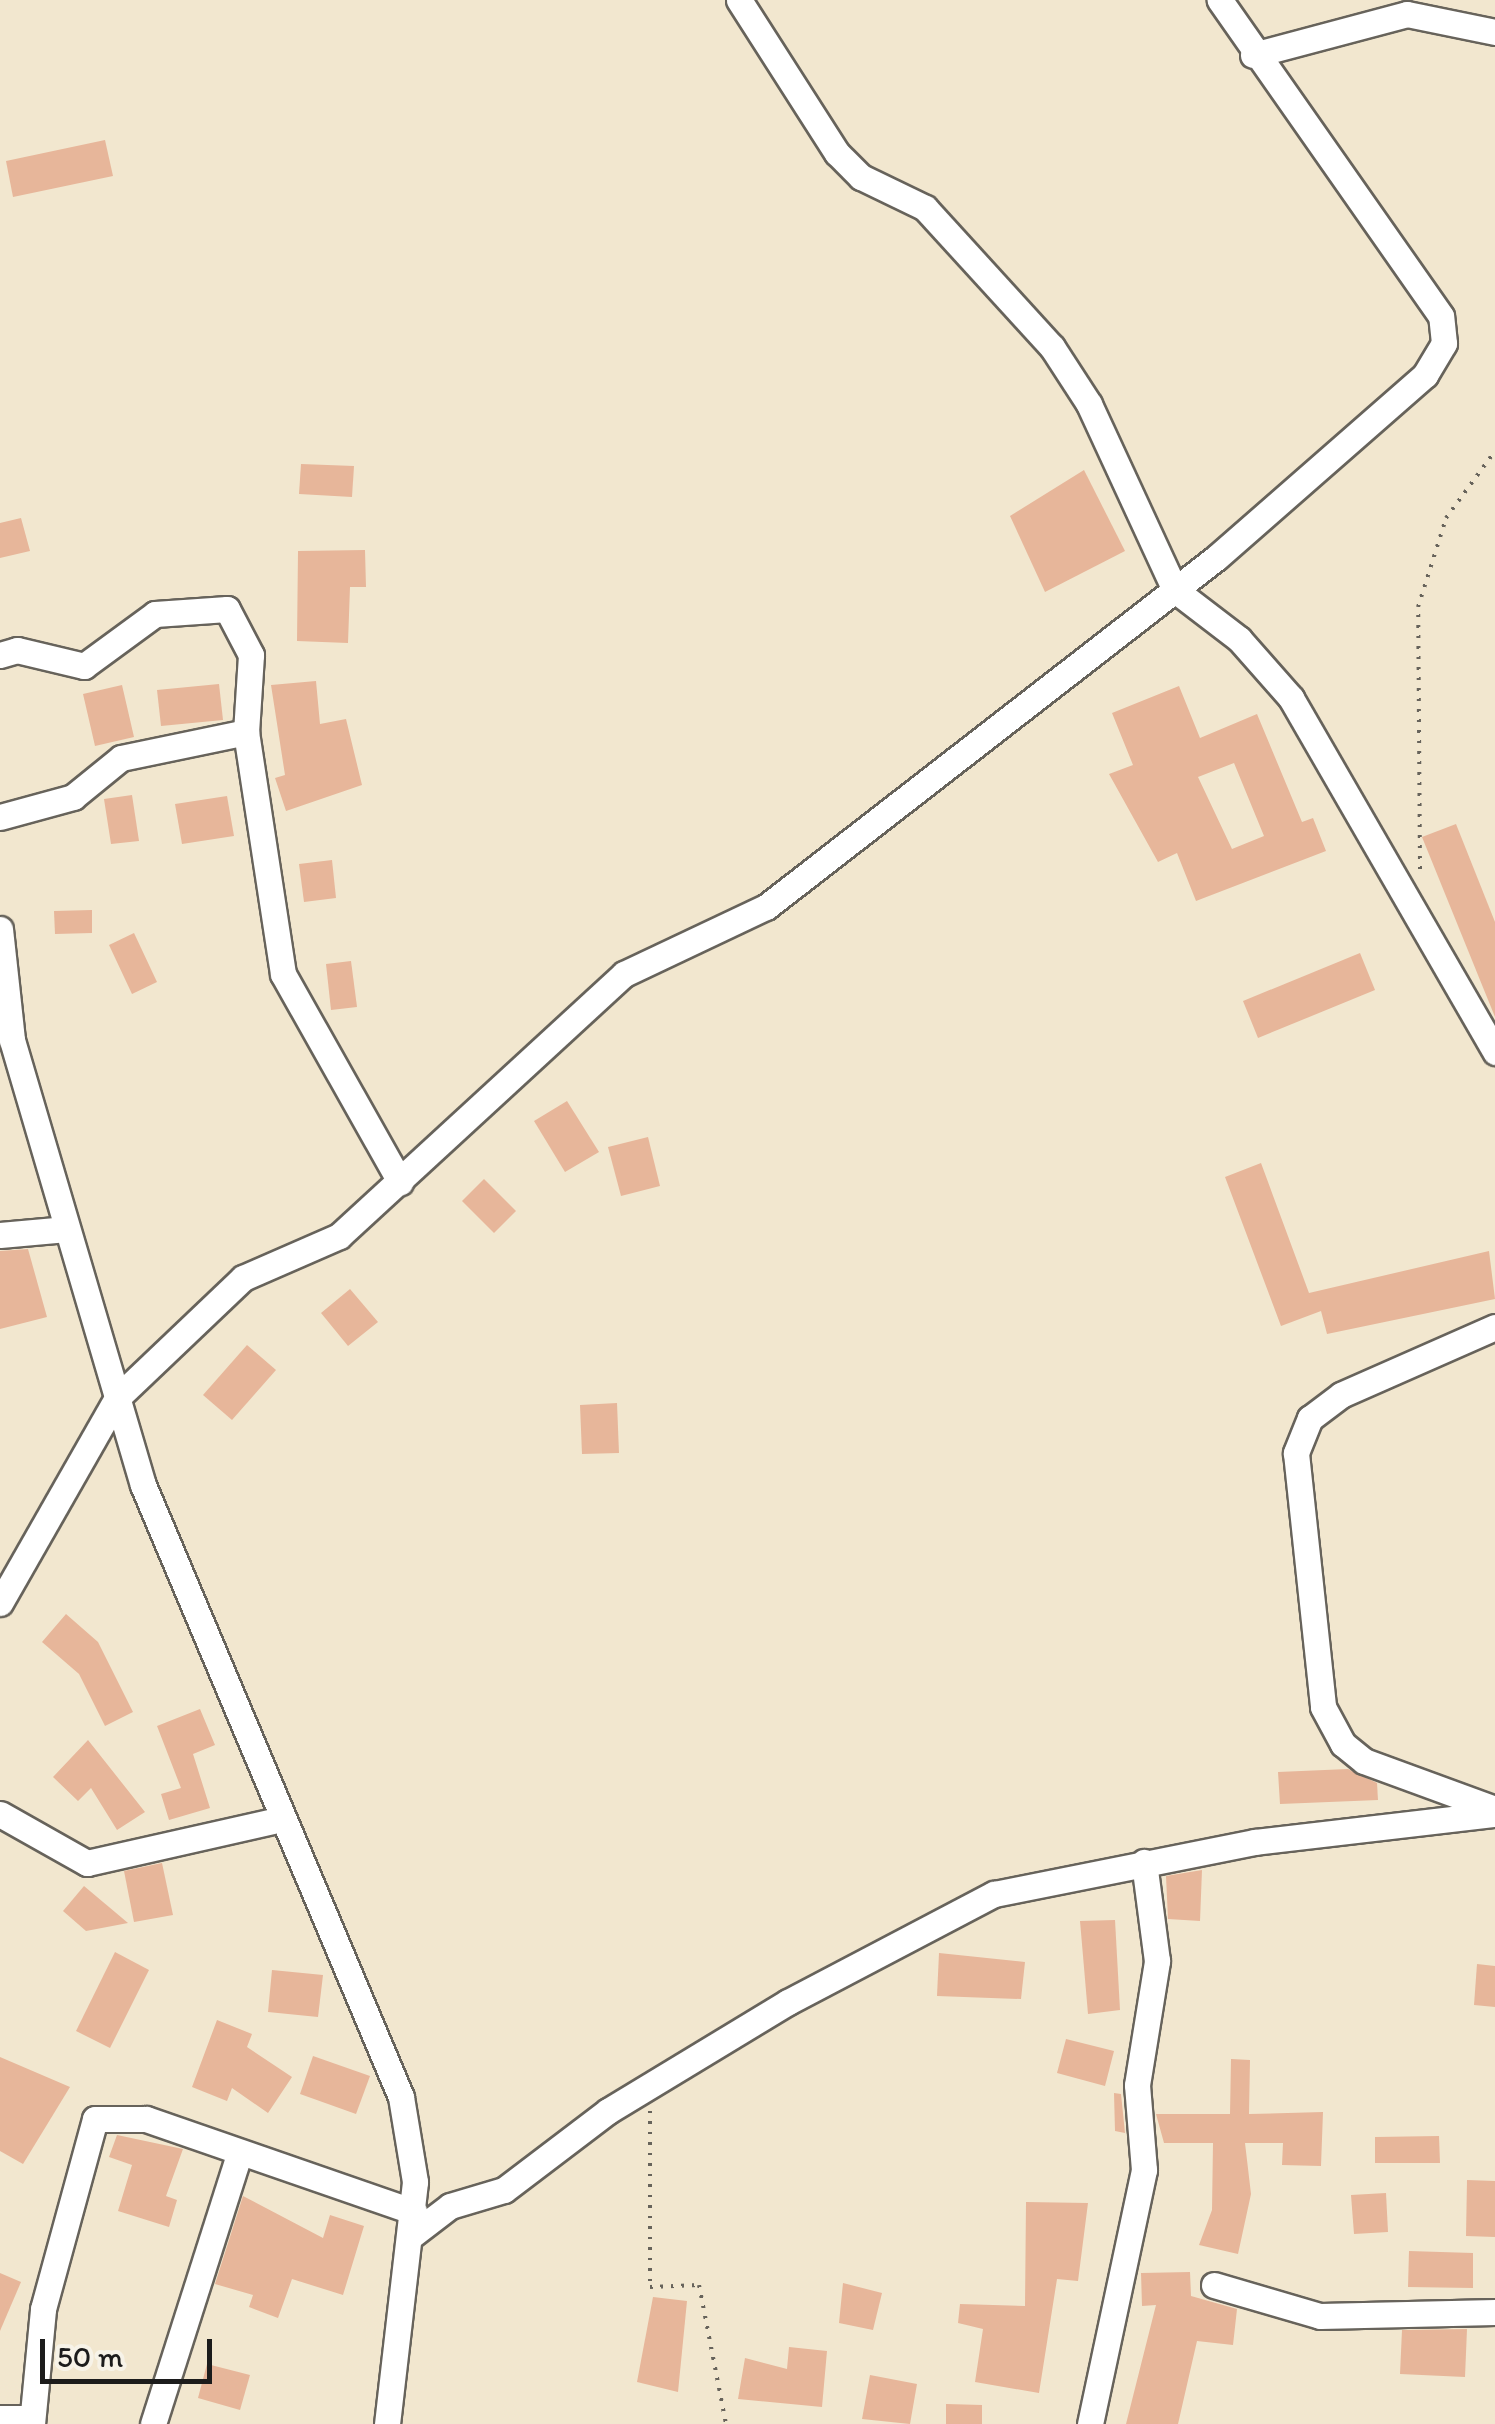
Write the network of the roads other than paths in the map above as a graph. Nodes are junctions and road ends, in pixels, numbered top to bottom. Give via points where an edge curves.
1 (739, 0) edge
2 (1220, 0) edge
3 (1495, 32) edge
4 (1254, 55) junction
5 (1176, 590) junction
6 (0, 655) edge
7 (246, 732) junction
8 (0, 816) edge
9 (0, 928) edge
10 (1495, 1052) edge
11 (400, 1182) junction
12 (67, 1229) junction
13 (0, 1235) edge
14 (1495, 1328) edge
15 (117, 1398) junction
16 (0, 1603) edge
17 (1495, 1812) edge
18 (0, 1814) edge
19 (278, 1820) junction
20 (1144, 1862) junction
21 (238, 2156) junction
22 (415, 2182) junction
23 (450, 2206) junction
24 (413, 2224) junction
25 (1214, 2285) dead end
26 (1495, 2312) edge
27 (0, 2418) edge
28 (32, 2421) edge
29 (153, 2424) edge
30 (387, 2424) edge
31 (1090, 2424) edge

1 - 5 street via 836,154 861,177 925,208 1052,347 1090,404
2 - 4 street
3 - 4 street via 1407,14
4 - 5 street via 1441,316 1444,342 1424,374
5 - 10 street via 1240,639 1291,698
5 - 11 street via 766,907 624,974
6 - 7 street via 16,650 84,666 155,614 227,609 251,655
7 - 8 street via 121,758 73,797
7 - 11 street via 283,974
9 - 12 street via 12,1040
11 - 15 street via 340,1236 243,1278
12 - 13 street
12 - 15 street
14 - 17 street via 1340,1395 1310,1418 1296,1453 1323,1707 1342,1744 1364,1761
15 - 16 street
15 - 19 street via 165,1549
17 - 20 street
18 - 19 street via 87,1863
19 - 22 street via 401,2098
20 - 23 street via 1036,1881 964,1908 650,2086 504,2190
20 - 31 street via 1157,1961 1137,2086 1144,2170
21 - 24 street
21 - 28 street via 146,2119 112,2115 88,2125 42,2309
21 - 29 street
22 - 23 street
22 - 24 street
23 - 24 street
24 - 30 street
25 - 26 street via 1320,2316
27 - 28 street

